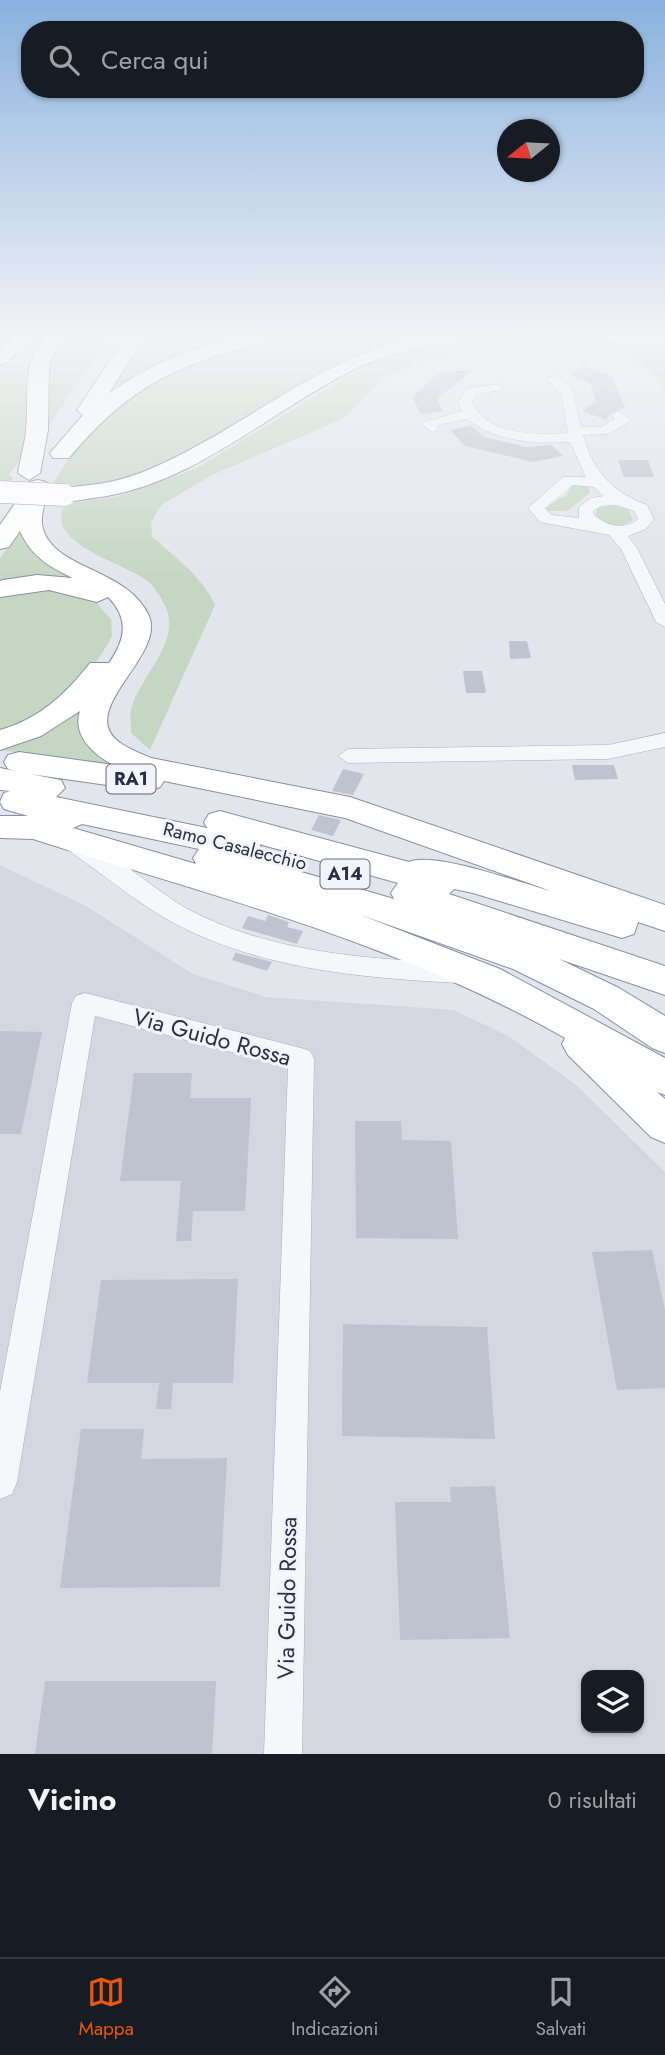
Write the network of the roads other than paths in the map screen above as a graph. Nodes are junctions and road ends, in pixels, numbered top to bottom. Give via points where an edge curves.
1 (37, 415) edge
2 (72, 415) edge
3 (85, 415) edge
4 (97, 415) edge
5 (267, 415) edge
6 (466, 415) edge
7 (471, 415) edge
8 (572, 415) edge
9 (619, 415) dead end
10 (426, 423) dead end
11 (575, 434) junction
12 (61, 453) junction
13 (597, 483) junction
14 (24, 492) edge
15 (619, 500) junction
16 (589, 506) junction
17 (638, 506) junction
18 (665, 510) edge
19 (0, 516) edge
20 (665, 516) edge
21 (552, 520) junction
22 (643, 524) junction
23 (595, 525) junction
24 (615, 531) junction
25 (0, 542) edge
26 (0, 589) edge
27 (665, 600) edge
28 (665, 622) edge
29 (0, 740) edge
30 (665, 740) edge
31 (348, 756) dead end
32 (0, 760) edge
33 (263, 789) junction
34 (8, 809) edge
35 (70, 841) junction
36 (333, 851) junction
37 (554, 881) junction
38 (665, 906) edge
39 (665, 918) edge
40 (665, 934) edge
41 (665, 960) edge
42 (473, 973) junction
43 (665, 981) edge
44 (511, 990) junction
45 (665, 1037) edge
46 (665, 1078) edge
47 (665, 1125) edge
48 (0, 1482) edge
49 (283, 1754) edge

1 - 14 highway
2 - 14 highway
3 - 12 highway
4 - 12 highway
5 - 14 highway via 208,452 123,486
6 - 10 street
7 - 11 street via 489,428 518,436
8 - 11 street
9 - 11 street via 624,420 610,429
11 - 13 street
12 - 14 highway
13 - 15 street
13 - 16 street
13 - 21 street via 573,479 561,486 536,509
14 - 19 highway
14 - 25 highway
14 - 33 highway via 38,544 118,593 136,618 134,643 95,708 94,727 101,741 114,754 144,767
15 - 16 street
15 - 17 street
16 - 21 street
16 - 23 street via 587,518
17 - 18 street
17 - 22 street via 645,514
20 - 22 street
21 - 23 street
22 - 24 street
22 - 27 street via 635,537 637,548
23 - 24 street
24 - 28 street via 629,548
26 - 29 highway via 42,583 75,586 110,603 122,630 114,649 68,709 38,727
30 - 31 street via 608,752
32 - 33 highway, RA1 via 114,777
33 - 37 highway, RA1 via 335,804 425,832
34 - 35 highway
34 - 36 highway, Ramo Casalecchio / A14 via 148,806
34 - 43 highway, Ramo Casalecchio / A14 via 182,832 341,873 482,916
34 - 45 highway via 116,833 414,918 585,987
35 - 42 highway via 283,904
35 - 42 street via 191,922 248,945 330,961
36 - 40 highway via 473,881
36 - 41 highway, Ramo Casalecchio / A14 via 581,928
37 - 38 highway
37 - 39 highway
42 - 44 highway
44 - 46 highway
44 - 47 highway via 580,1044
48 - 49 street, Via Guido Rossa via 85,1003 301,1059

